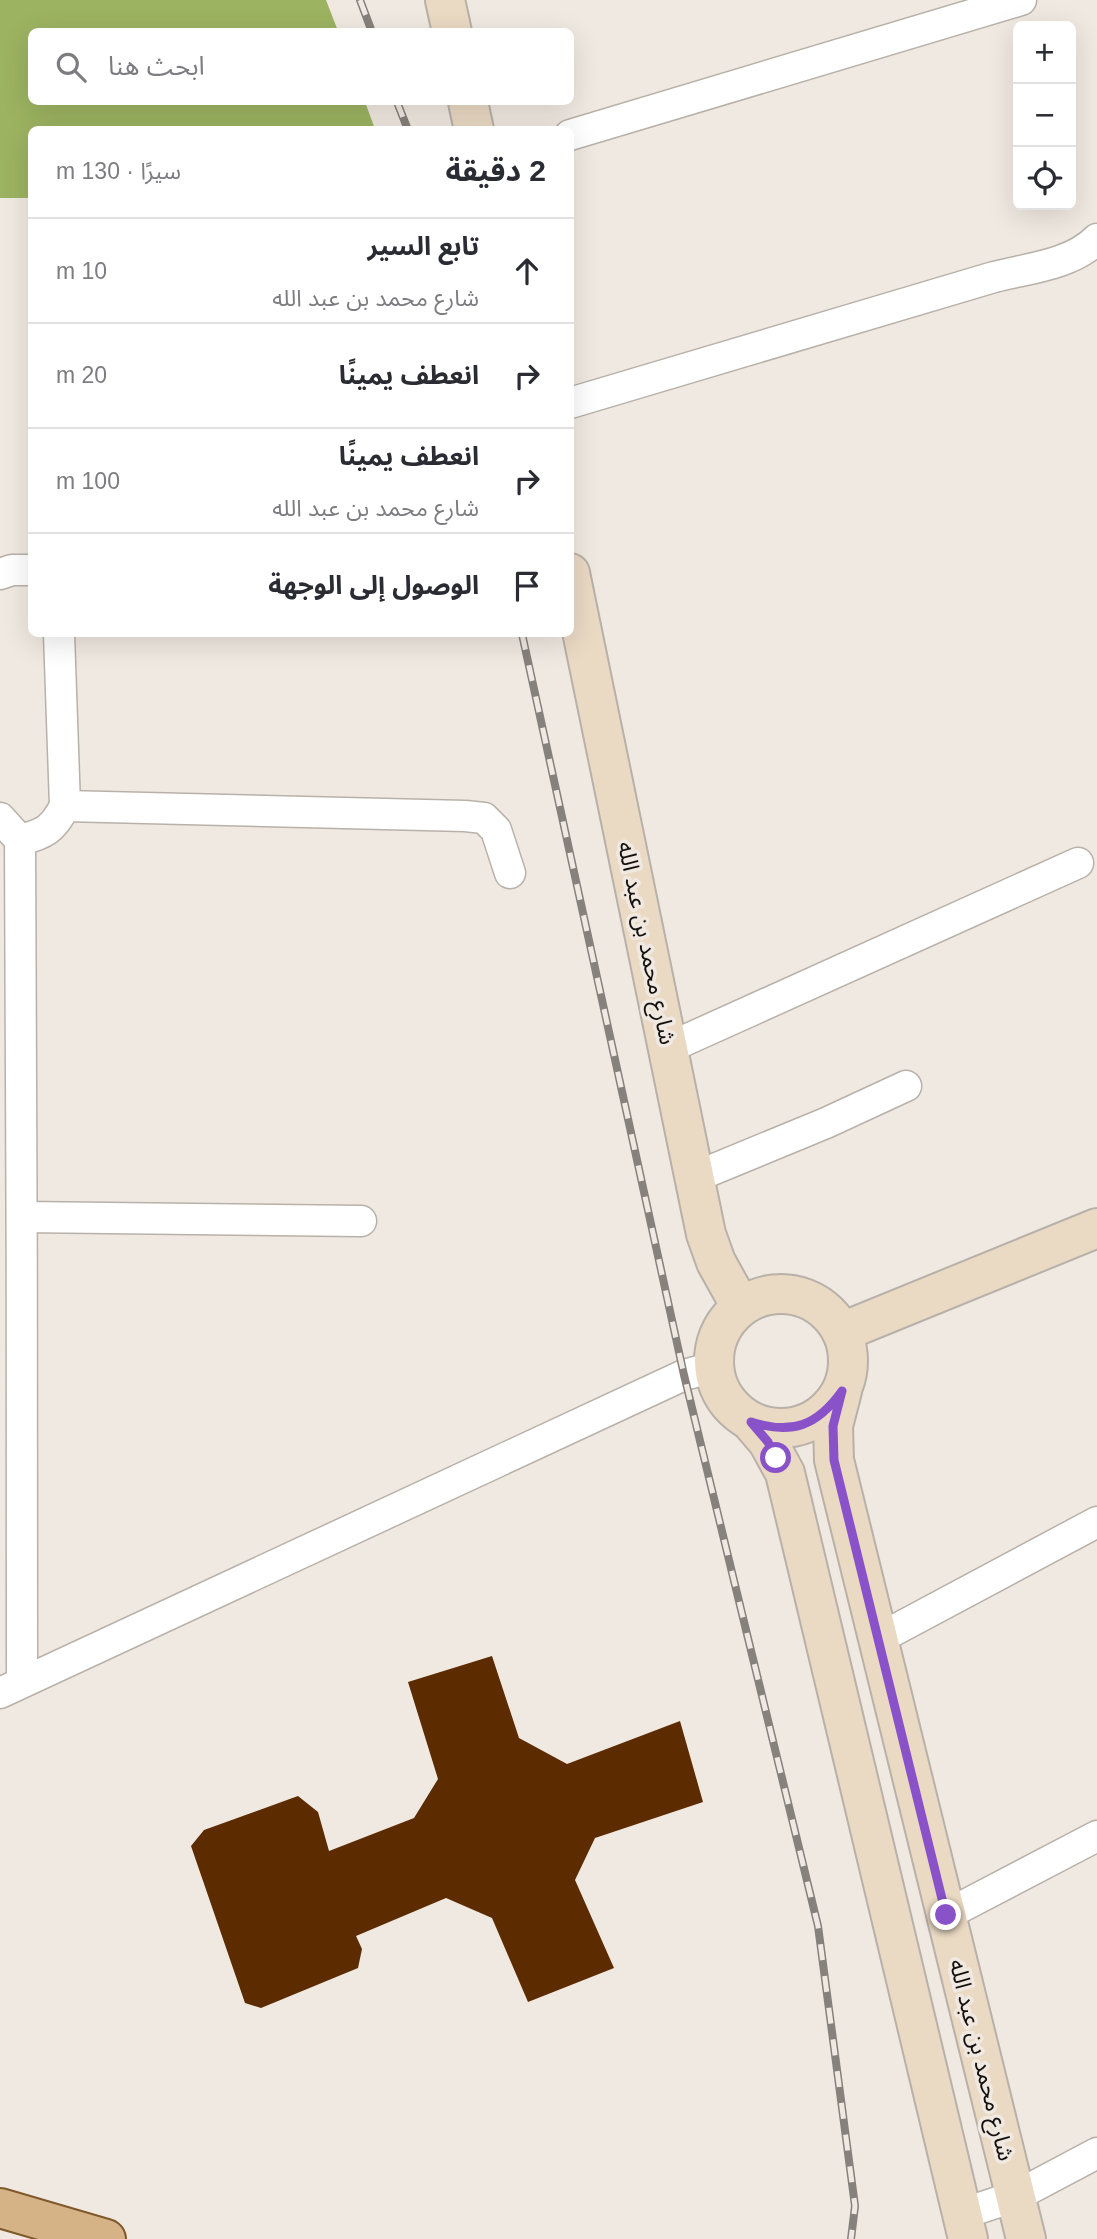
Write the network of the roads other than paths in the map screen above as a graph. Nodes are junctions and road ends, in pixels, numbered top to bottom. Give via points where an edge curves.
1 (445, 0) edge
2 (1021, 0) edge
3 (451, 28) edge
4 (469, 105) edge
5 (473, 126) edge
6 (574, 134) edge
7 (1097, 239) edge
8 (574, 402) edge
9 (28, 570) edge
10 (0, 574) edge
11 (574, 592) edge
12 (59, 637) edge
13 (65, 806) junction
14 (0, 818) edge
15 (20, 840) junction
16 (1078, 863) dead end
17 (510, 873) dead end
18 (668, 1048) junction
19 (906, 1086) dead end
20 (12, 1097) edge
21 (695, 1177) junction
22 (23, 1217) junction
23 (361, 1221) dead end
24 (1097, 1228) edge
25 (741, 1307) junction
26 (10, 1316) edge
27 (842, 1332) junction
28 (714, 1367) junction
29 (842, 1391) junction
30 (751, 1422) junction
31 (1097, 1522) edge
32 (878, 1639) junction
33 (11, 1687) edge
34 (1097, 1836) edge
35 (946, 1915) junction
36 (1097, 2153) edge
37 (1016, 2196) junction
38 (0, 2208) edge
39 (965, 2226) edge
40 (106, 2239) edge
41 (1026, 2239) edge

1 - 3 street
2 - 6 street
4 - 5 street
7 - 8 street via 1074,256
9 - 10 street
11 - 18 street, شارع محمد بن عبد الله
12 - 13 street
13 - 15 street via 56,824
13 - 17 street via 484,818 496,830
14 - 15 street
15 - 20 street
16 - 18 street
18 - 21 street, شارع محمد بن عبد الله
19 - 21 street
20 - 22 street
21 - 25 street, شارع محمد بن عبد الله via 706,1234
22 - 23 street
22 - 26 street
24 - 27 street
25 - 27 street via 778,1294 797,1296 831,1316
25 - 28 street via 718,1338
26 - 33 street
27 - 29 street via 848,1372
28 - 30 street via 722,1395
28 - 33 street via 684,1375
29 - 30 street via 830,1408 793,1428
29 - 32 street, شارع محمد بن عبد الله via 833,1426 834,1460
30 - 39 street via 785,1473
31 - 32 street
32 - 35 street, شارع محمد بن عبد الله
34 - 35 street
35 - 37 street, شارع محمد بن عبد الله
36 - 37 street
37 - 39 street
37 - 41 street, شارع محمد بن عبد الله
38 - 40 main road

